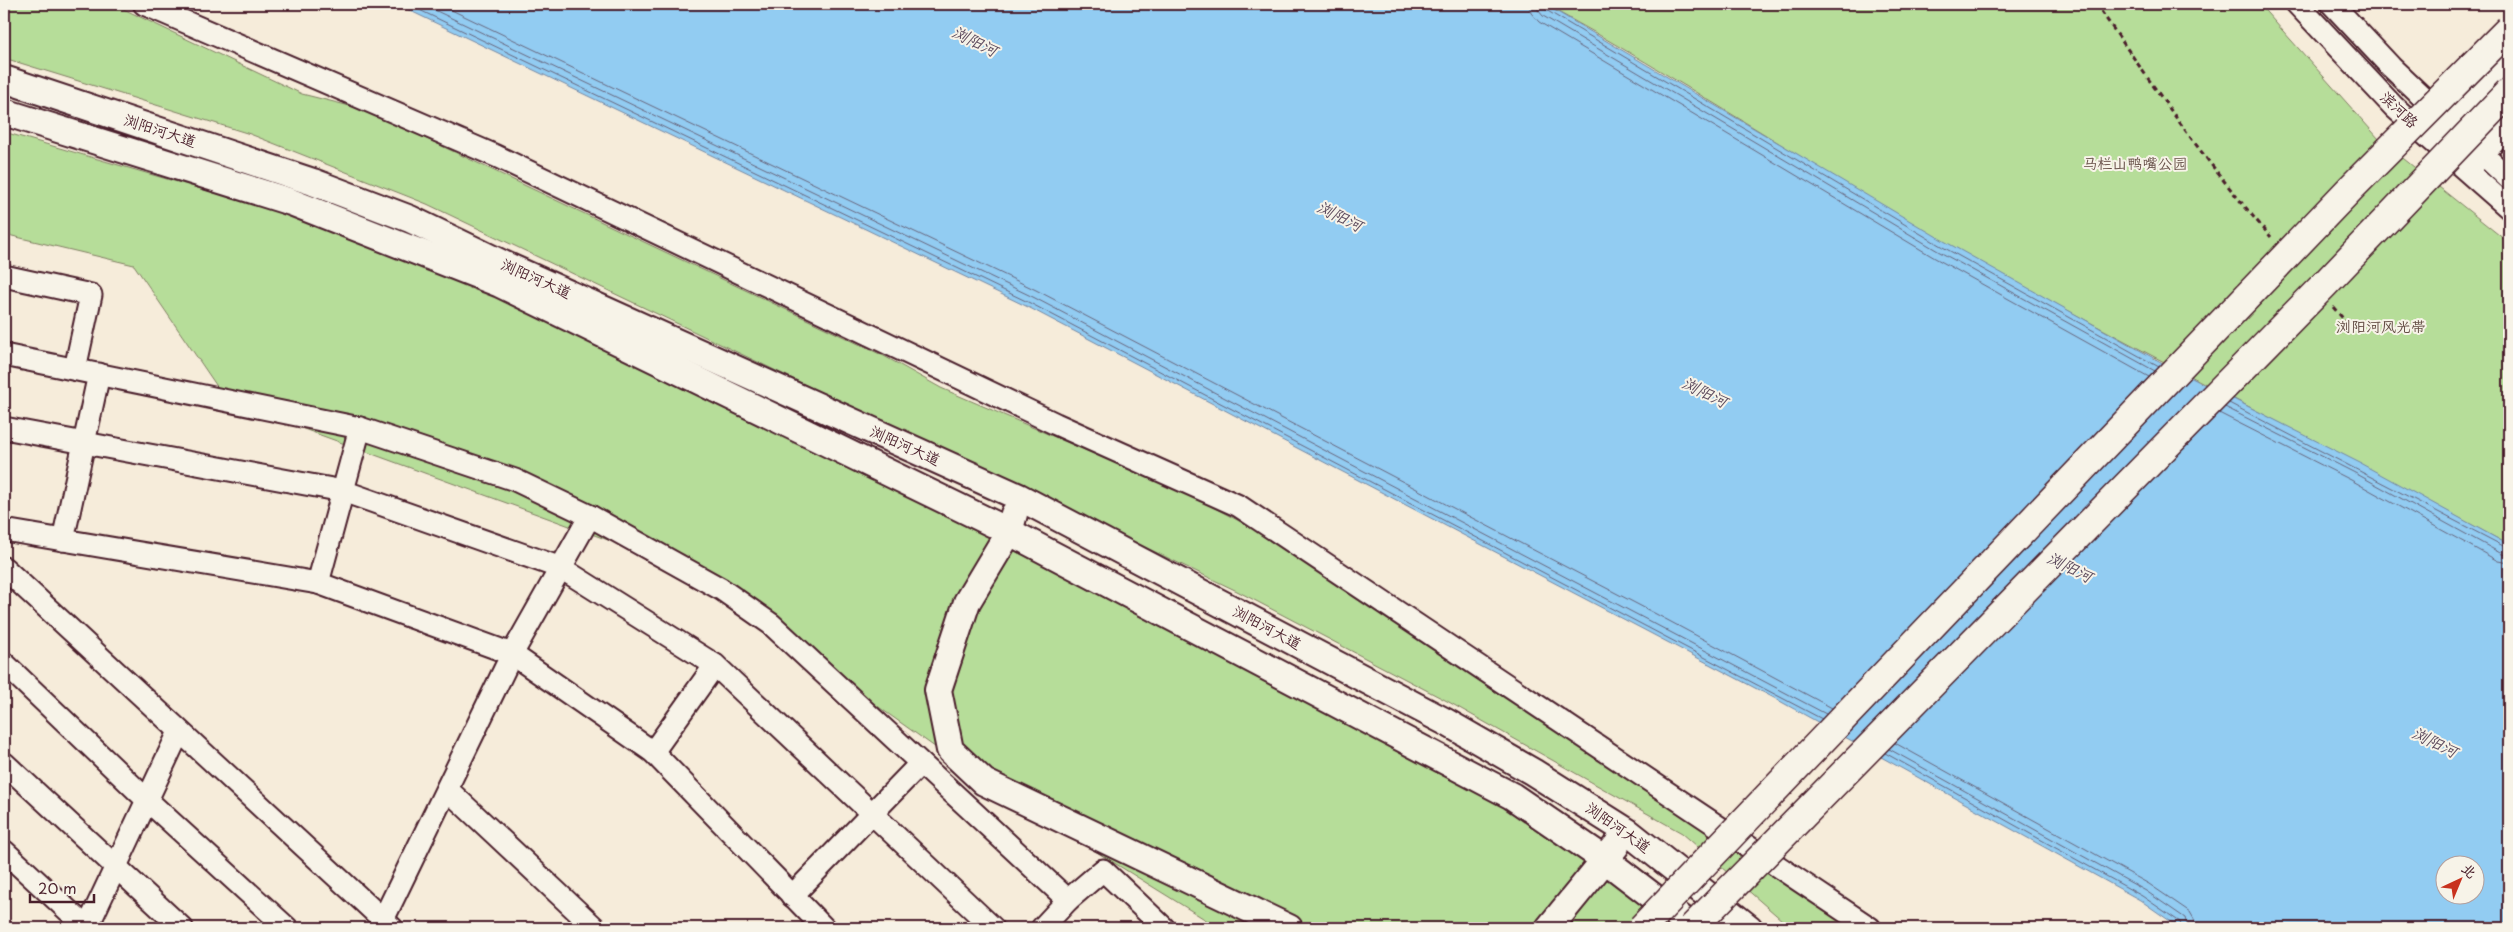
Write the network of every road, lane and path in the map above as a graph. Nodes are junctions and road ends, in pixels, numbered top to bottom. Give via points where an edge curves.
1 (144, 4) edge
2 (2096, 4) edge
3 (2297, 4) edge
4 (2332, 4) edge
5 (2509, 12) edge
6 (2509, 28) edge
7 (2509, 56) edge
8 (2466, 72) junction
9 (4, 79) edge
10 (2509, 92) edge
11 (2509, 107) edge
12 (4, 112) edge
13 (2449, 122) junction
14 (2478, 126) junction
15 (2509, 126) edge
16 (2430, 140) junction
17 (2482, 155) junction
18 (2467, 172) junction
19 (2509, 179) edge
20 (2509, 208) edge
21 (2274, 242) dead end
22 (4, 276) edge
23 (2328, 301) dead end
24 (2354, 331) dead end
25 (4, 355) edge
26 (75, 369) junction
27 (99, 374) junction
28 (4, 428) edge
29 (360, 428) junction
30 (84, 444) junction
31 (343, 491) junction
32 (1020, 497) junction
33 (590, 516) junction
34 (1009, 532) junction
35 (6, 533) edge
36 (63, 540) junction
37 (4, 568) edge
38 (560, 568) junction
39 (318, 582) junction
40 (512, 654) junction
41 (4, 663) edge
42 (715, 665) junction
43 (179, 732) junction
44 (653, 752) junction
45 (4, 763) edge
46 (920, 764) junction
47 (448, 790) junction
48 (147, 800) junction
49 (871, 814) junction
50 (1628, 832) junction
51 (4, 851) edge
52 (1604, 859) junction
53 (116, 867) junction
54 (792, 896) junction
55 (1068, 900) junction
56 (385, 925) edge
57 (87, 928) edge
58 (182, 928) edge
59 (287, 928) edge
60 (595, 928) edge
61 (824, 928) edge
62 (993, 928) edge
63 (1042, 928) edge
64 (1164, 928) edge
65 (1289, 928) edge
66 (1549, 928) edge
67 (1642, 928) edge
68 (1693, 928) edge
69 (1749, 928) edge
70 (1870, 928) edge

1 - 70 street via 496,156 1056,424 1239,506
2 - 21 path via 2179,123
3 - 16 street, 滨河路 via 2394,108
4 - 13 street, 滨河路
5 - 8 main road, bridge
6 - 8 highway, bridge
7 - 13 street
8 - 67 highway, bridge
9 - 32 main road, 浏阳河大道 via 313,182 410,219
10 - 14 highway, bridge
11 - 14 main road
12 - 34 main road, 浏阳河大道 via 291,202 500,284
13 - 16 street
13 - 17 street, 滨河路
14 - 68 highway, bridge
15 - 17 street
16 - 18 street, 滨河路
17 - 18 street
17 - 19 street, 滨河路
18 - 20 street, 滨河路
22 - 26 street via 91,295
23 - 24 path
25 - 26 street
26 - 27 street
27 - 29 street
27 - 30 street
28 - 30 street
29 - 31 street
29 - 33 street via 515,480
30 - 31 street
30 - 36 street
31 - 38 street
31 - 39 street
32 - 34 main road
32 - 50 main road, 浏阳河大道 via 1446,722
33 - 38 street
33 - 46 street via 721,589 772,624
34 - 52 main road, 浏阳河大道 via 1512,796
34 - 65 main road via 967,602 938,690 950,750 984,782
35 - 36 street
36 - 39 street
37 - 43 street
38 - 40 street
38 - 42 street
39 - 40 street
40 - 44 street
40 - 47 street
41 - 48 street
42 - 44 street
42 - 49 street
43 - 48 street
43 - 56 street
44 - 54 street
45 - 53 street
46 - 49 street
46 - 55 street
47 - 56 street
47 - 60 street
48 - 53 street
48 - 59 street
49 - 54 street
49 - 62 street
50 - 52 main road
50 - 69 main road, 浏阳河大道
51 - 57 street
52 - 66 main road
52 - 68 main road, 浏阳河大道
53 - 57 street
53 - 58 street
54 - 61 street
55 - 63 street
55 - 64 street via 1103,870

